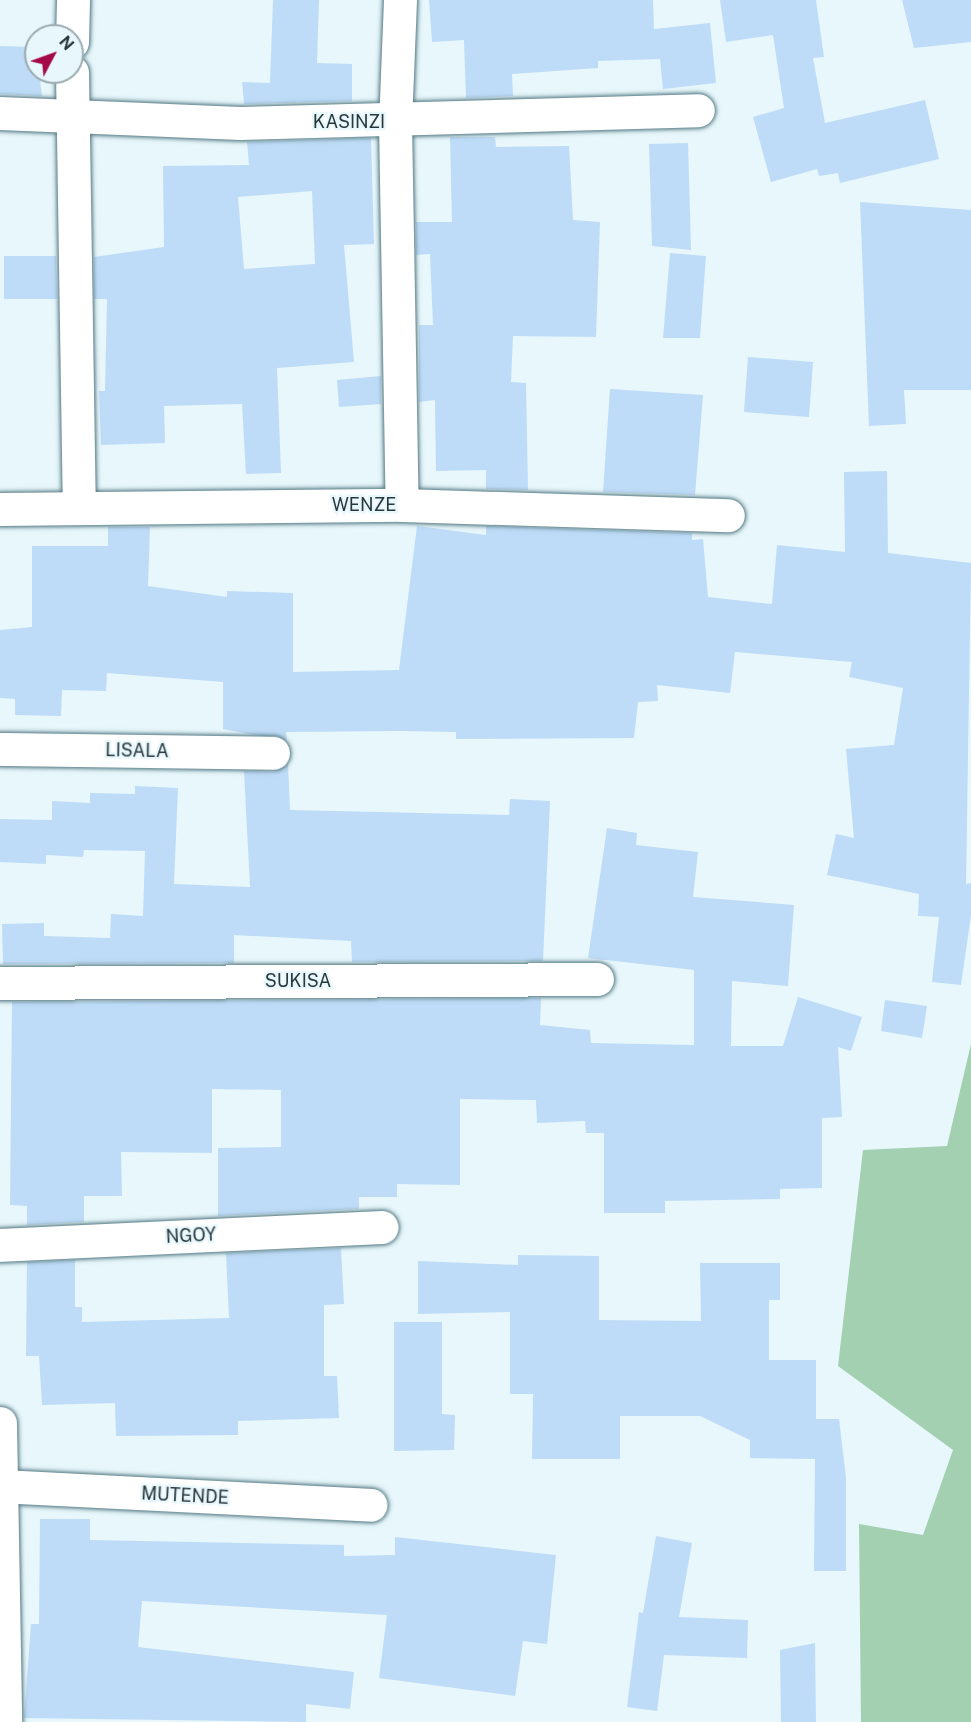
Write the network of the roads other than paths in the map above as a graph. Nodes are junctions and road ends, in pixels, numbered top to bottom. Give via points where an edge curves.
1 (73, 0) edge
2 (400, 0) edge
3 (72, 24) edge
4 (72, 84) edge
5 (698, 110) dead end
6 (0, 113) edge
7 (71, 117) junction
8 (394, 122) junction
9 (402, 505) junction
10 (79, 507) junction
11 (0, 509) edge
12 (728, 515) dead end
13 (0, 749) edge
14 (273, 753) dead end
15 (597, 979) dead end
16 (0, 983) edge
17 (382, 1227) dead end
18 (0, 1245) edge
19 (0, 1423) edge
20 (1, 1486) edge
21 (371, 1505) dead end
22 (5, 1722) edge

1 - 3 street
2 - 8 street
4 - 7 street
5 - 8 street, KASINZI
6 - 7 street, KASINZI
7 - 8 street, KASINZI via 152,123
7 - 10 street
8 - 9 street
9 - 10 street, WENZE
9 - 12 street, WENZE
10 - 11 street, WENZE
13 - 14 street, LISALA
15 - 16 street, SUKISA
17 - 18 street, NGOY
19 - 20 street
20 - 21 street, MUTENDE
20 - 22 street

